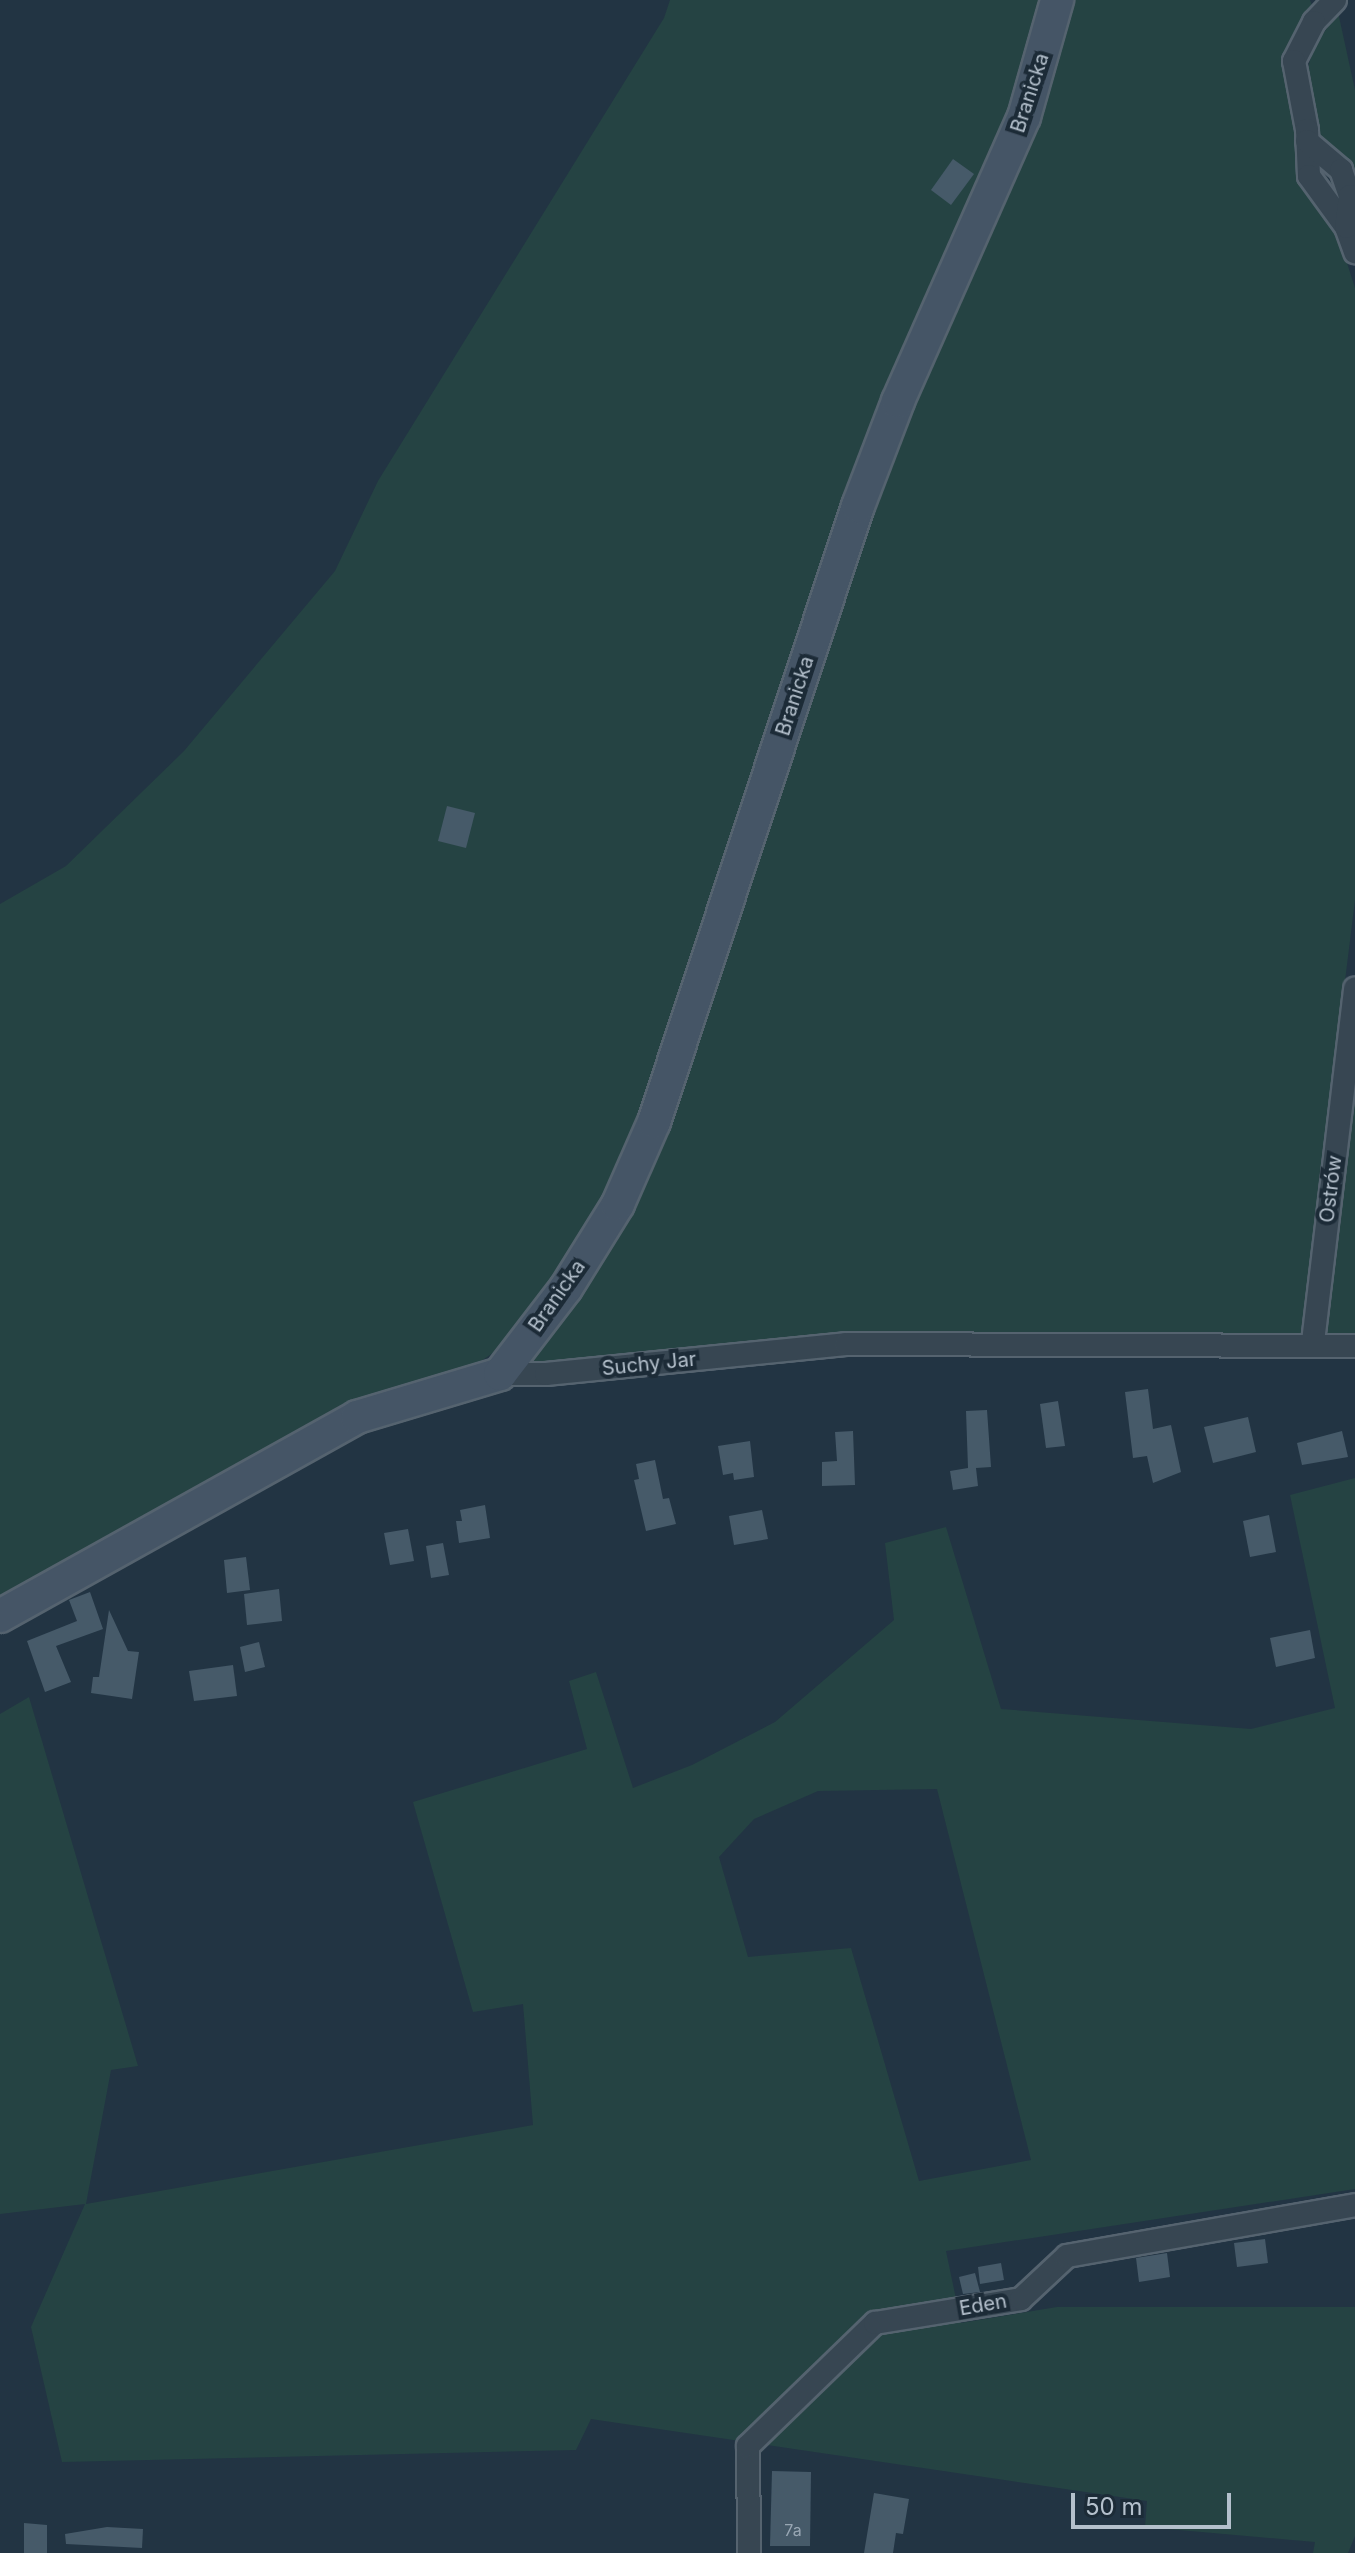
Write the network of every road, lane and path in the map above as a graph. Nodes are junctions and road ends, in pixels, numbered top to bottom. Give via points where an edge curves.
1 (1057, 0) edge
2 (1335, 0) edge
3 (1307, 141) junction
4 (1346, 227) junction
5 (1355, 252) edge
6 (1355, 988) edge
7 (1313, 1342) junction
8 (1355, 1346) edge
9 (500, 1374) junction
10 (0, 1616) edge
11 (1355, 2205) edge
12 (749, 2553) edge

1 - 9 street, Branicka via 1024,117 898,401 858,506 654,1122 618,1204 566,1288
2 - 3 street via 1314,22 1294,61
3 - 4 street via 1309,176
3 - 4 street via 1341,170 1350,196
4 - 5 street
6 - 7 street, Ostrów
7 - 8 street, Suchy Jar
7 - 9 street, Suchy Jar via 846,1344
9 - 10 street, Suchy Jar via 357,1417
11 - 12 street, Eden via 1067,2256 1021,2299 875,2323 748,2446

